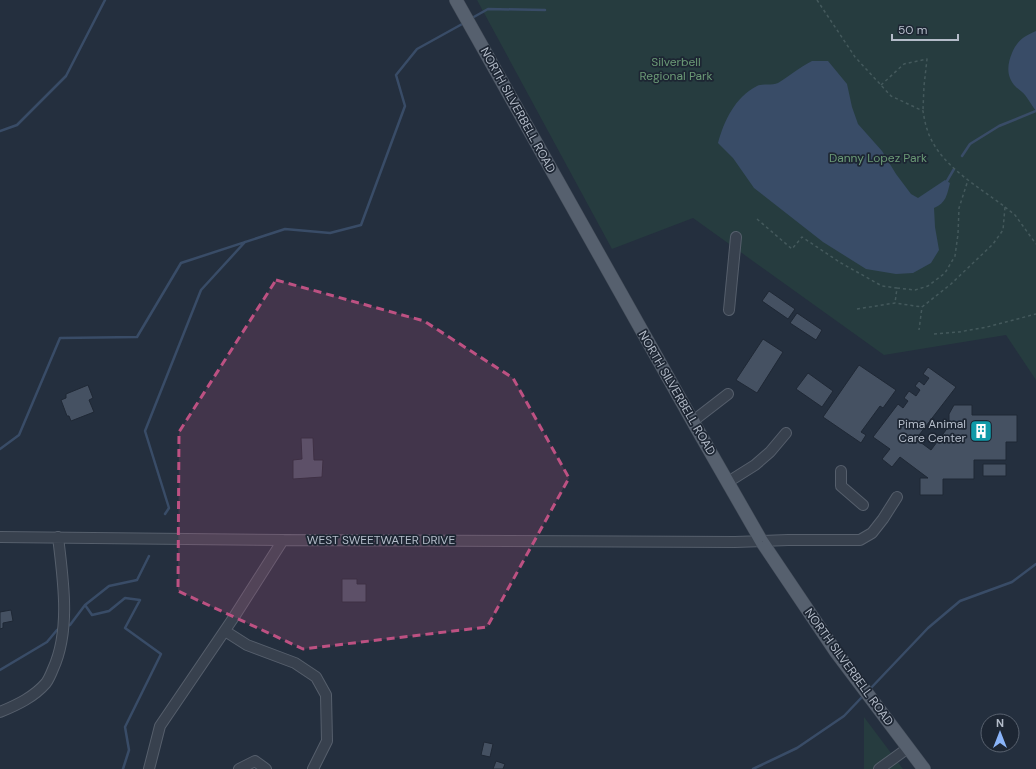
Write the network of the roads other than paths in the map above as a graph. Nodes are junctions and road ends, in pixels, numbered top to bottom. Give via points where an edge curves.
1 (456, 0) edge
2 (736, 237) dead end
3 (729, 310) dead end
4 (728, 394) dead end
5 (693, 421) junction
6 (786, 433) dead end
7 (841, 471) dead end
8 (728, 482) junction
9 (897, 497) dead end
10 (863, 505) dead end
11 (0, 536) edge
12 (58, 537) junction
13 (283, 540) junction
14 (762, 542) junction
15 (225, 631) junction
16 (0, 712) edge
17 (908, 748) junction
18 (149, 769) edge
19 (239, 769) edge
20 (266, 769) edge
21 (314, 769) edge
22 (879, 769) edge
23 (924, 769) edge

1 - 5 main road, NORTH SILVERBELL ROAD
2 - 3 street
4 - 5 street
5 - 8 main road, NORTH SILVERBELL ROAD
6 - 8 street via 756,465
7 - 10 street via 841,486
8 - 14 main road, NORTH SILVERBELL ROAD
9 - 14 street, WEST SWEETWATER DRIVE via 872,533 860,540
11 - 12 street, WEST SWEETWATER DRIVE
12 - 13 street, WEST SWEETWATER DRIVE
12 - 16 street via 63,575 64,633 56,663 47,682 36,692
13 - 14 street, WEST SWEETWATER DRIVE
13 - 15 street
14 - 17 main road, NORTH SILVERBELL ROAD via 836,652
15 - 18 street via 160,726
15 - 21 street via 247,645 295,663 316,677 326,695 327,742
17 - 22 street
17 - 23 main road, NORTH SILVERBELL ROAD
19 - 20 street via 255,761

